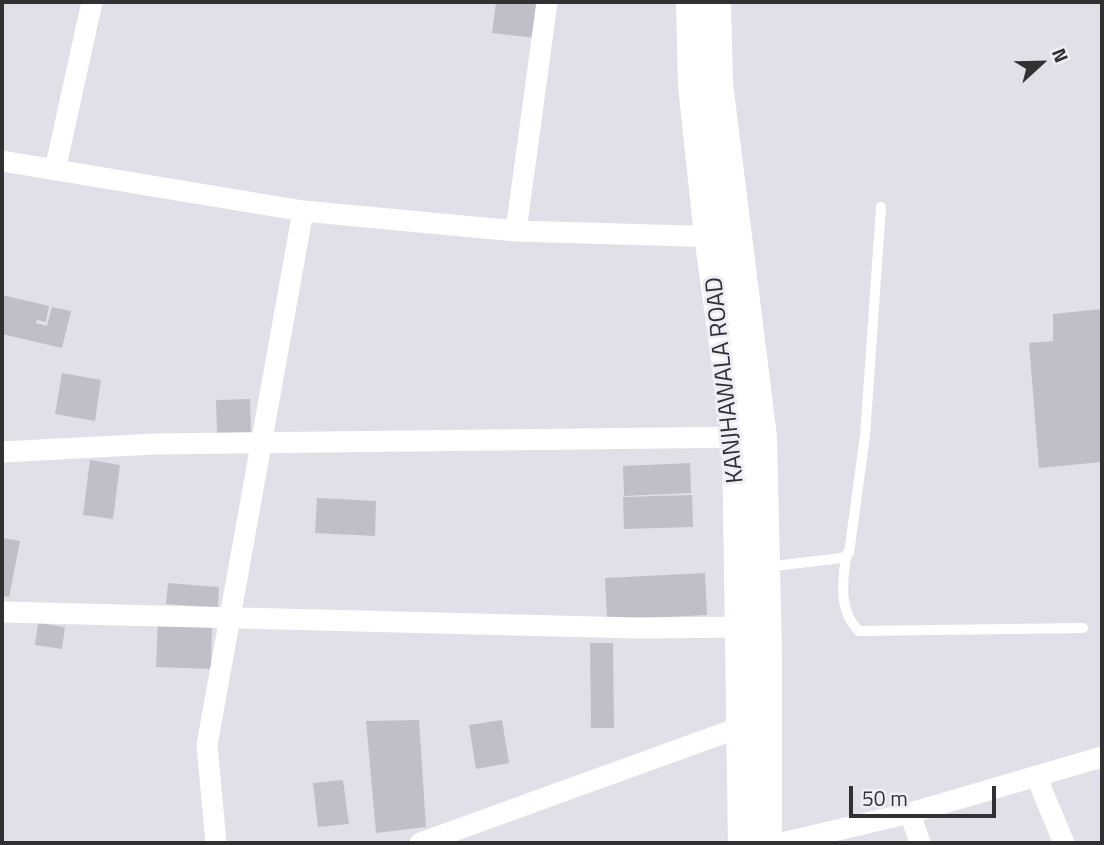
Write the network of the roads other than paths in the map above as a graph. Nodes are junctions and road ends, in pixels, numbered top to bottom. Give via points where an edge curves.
1 (92, 2) edge
2 (547, 2) edge
3 (691, 2) edge
4 (716, 2) edge
5 (2, 164) edge
6 (55, 170) junction
7 (881, 207) dead end
8 (303, 211) junction
9 (516, 231) junction
10 (722, 237) junction
11 (749, 437) junction
12 (263, 445) junction
13 (2, 452) edge
14 (846, 557) junction
15 (764, 567) junction
16 (2, 612) edge
17 (232, 617) junction
18 (752, 627) junction
19 (1083, 628) dead end
20 (755, 723) junction
21 (1102, 758) edge
22 (1035, 776) junction
23 (910, 813) junction
24 (216, 843) edge
25 (420, 843) edge
26 (744, 843) edge
27 (767, 843) edge
28 (782, 843) edge
29 (920, 843) edge
30 (1064, 843) edge

1 - 6 street
2 - 9 street
3 - 10 main road, KANJHAWALA ROAD via 693,86
4 - 10 main road, KANJHAWALA ROAD
5 - 6 street
6 - 8 street
7 - 14 lane via 865,436
8 - 9 street
8 - 12 street
9 - 10 street
10 - 11 main road, KANJHAWALA ROAD
11 - 12 street
11 - 15 main road, KANJHAWALA ROAD
11 - 18 main road, KANJHAWALA ROAD
12 - 13 street via 154,444
12 - 17 street
14 - 15 lane
14 - 19 lane via 845,611 859,631
15 - 18 main road, KANJHAWALA ROAD
16 - 17 street
17 - 18 street
17 - 24 street via 207,745
18 - 20 main road, KANJHAWALA ROAD
20 - 25 street
20 - 26 main road, KANJHAWALA ROAD
20 - 27 main road, KANJHAWALA ROAD
21 - 22 street
22 - 23 street
22 - 30 street
23 - 28 street
23 - 29 street

